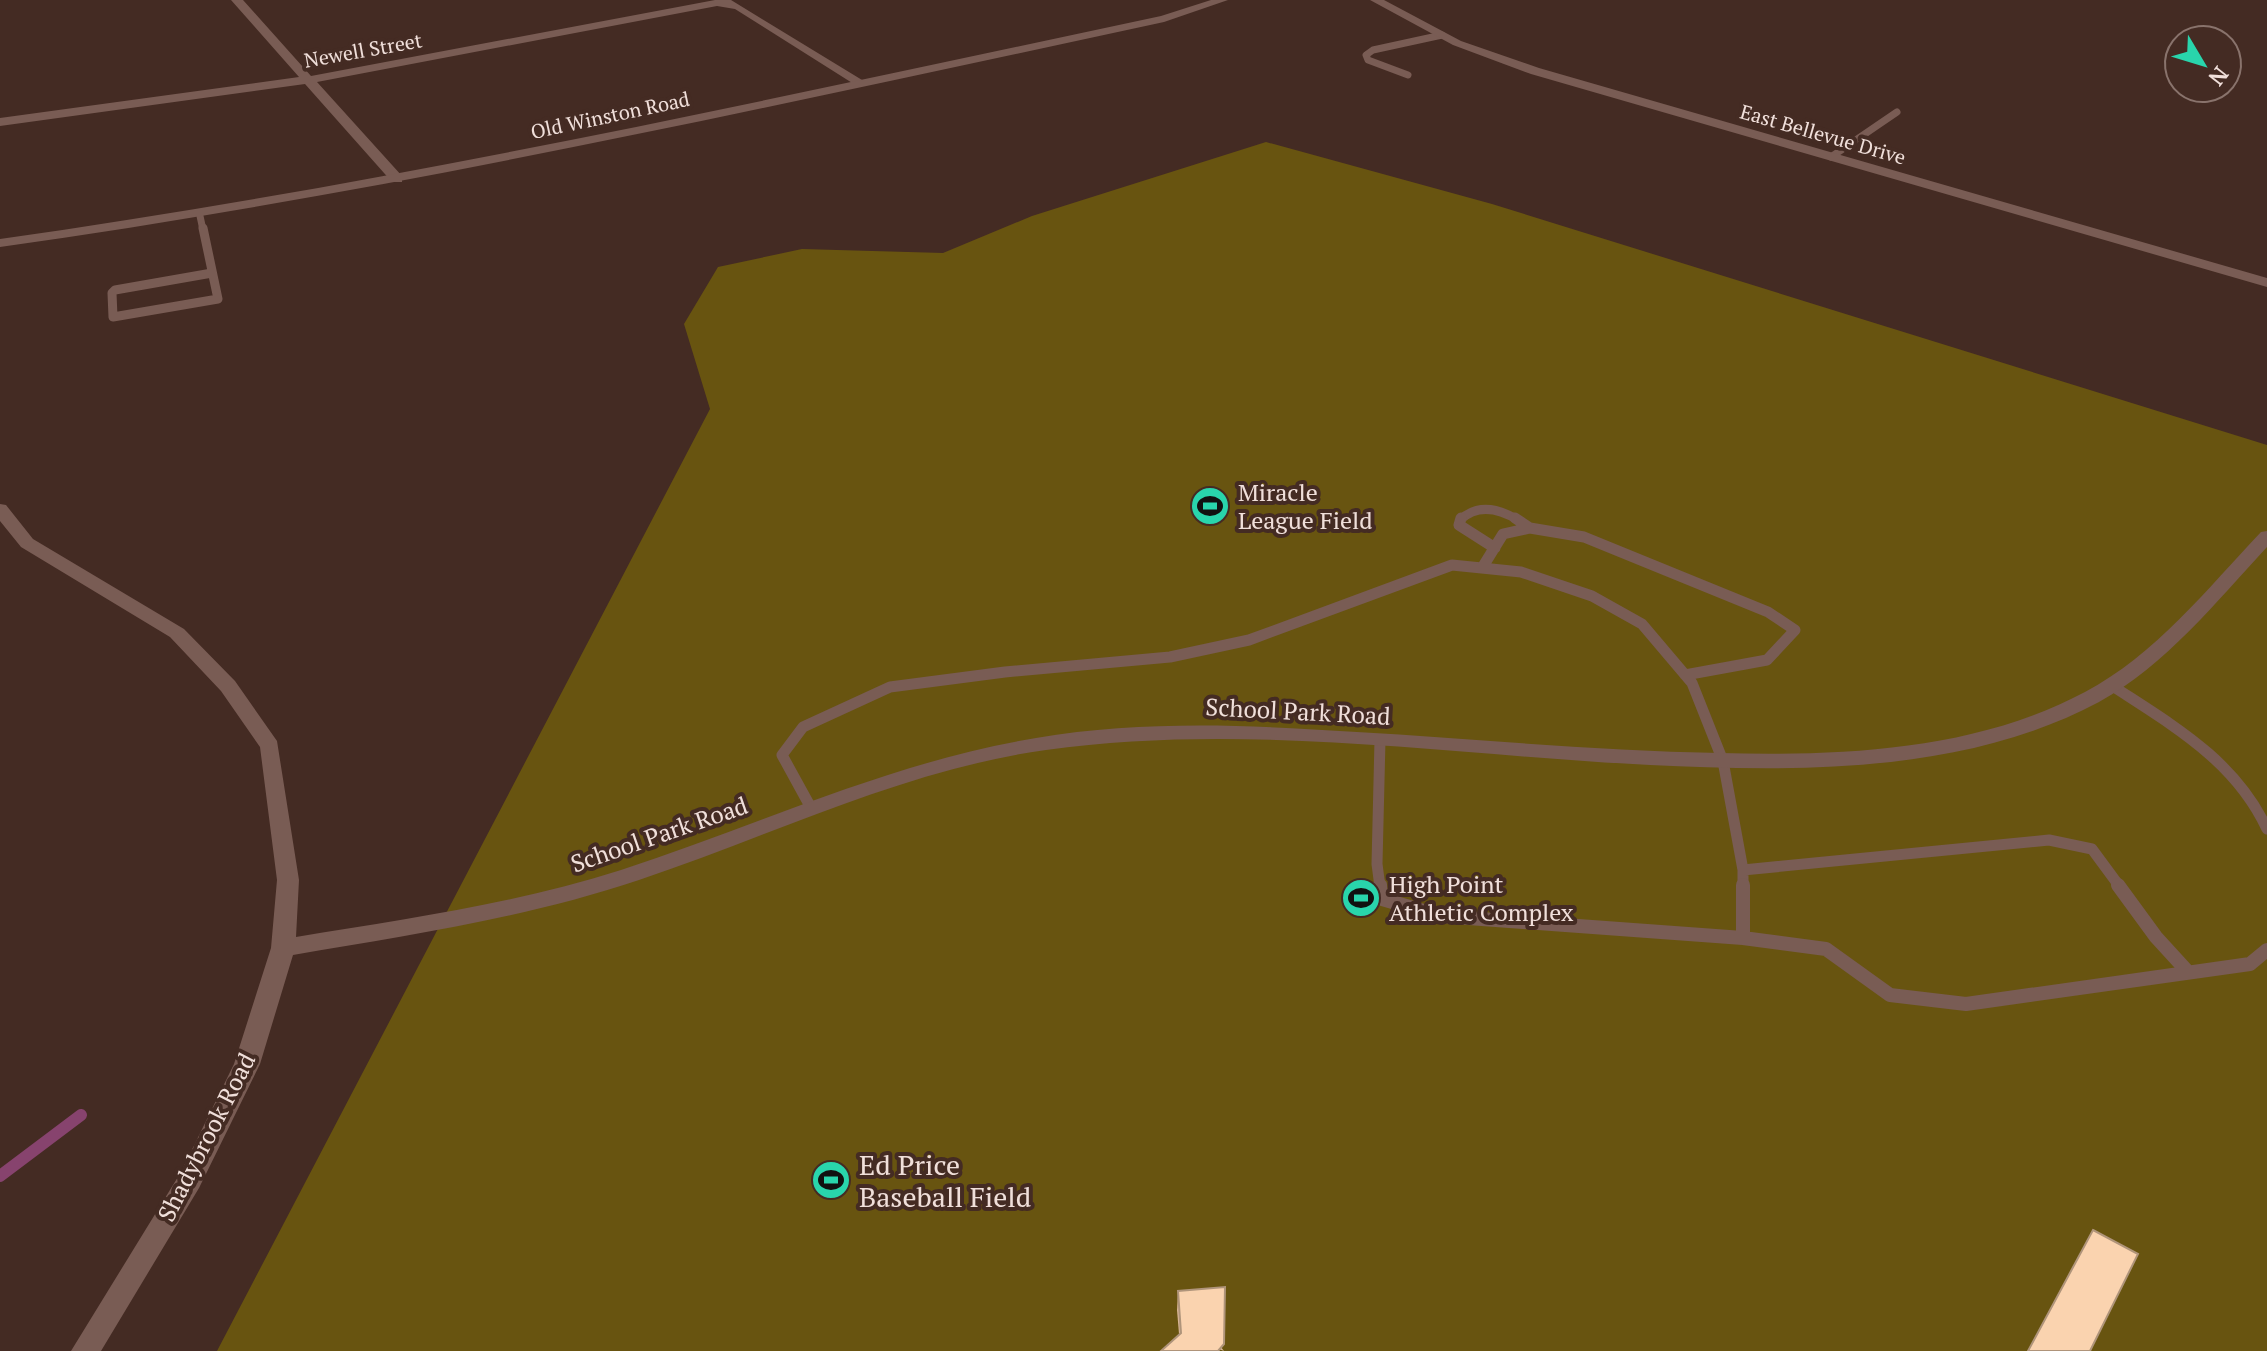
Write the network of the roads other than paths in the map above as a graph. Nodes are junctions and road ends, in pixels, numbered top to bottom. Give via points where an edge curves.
1 (237, 0) edge
2 (1222, 0) edge
3 (1376, 0) edge
4 (726, 2) edge
5 (1442, 35) junction
6 (1408, 75) dead end
7 (308, 80) junction
8 (861, 83) junction
9 (1897, 112) dead end
10 (0, 122) edge
11 (1831, 157) junction
12 (397, 179) junction
13 (200, 216) junction
14 (0, 243) edge
15 (212, 273) junction
16 (2267, 283) edge
17 (0, 509) edge
18 (1530, 528) junction
19 (2267, 536) edge
20 (1495, 548) junction
21 (1482, 568) junction
22 (1685, 675) junction
23 (2111, 685) junction
24 (1380, 740) junction
25 (1723, 761) junction
26 (810, 806) junction
27 (2267, 829) edge
28 (1743, 870) junction
29 (1743, 938) junction
30 (283, 948) junction
31 (2267, 950) edge
32 (2188, 972) junction
33 (85, 1351) edge

1 - 7 street
2 - 8 street, Old Winston Road via 1164,19
3 - 5 street, East Bellevue Drive
4 - 7 street, Newell Street
4 - 8 street
5 - 6 lane via 1366,55
5 - 11 street, East Bellevue Drive via 1535,71
7 - 10 street, Newell Street
7 - 12 street
8 - 12 street, Old Winston Road
9 - 11 lane
11 - 16 street, East Bellevue Drive
12 - 13 street, Old Winston Road
13 - 14 street, Old Winston Road
13 - 15 lane
15 - 15 lane via 218,299 213,302 113,317 115,290
17 - 30 street, Shadybrook Road via 27,543 177,633 228,686 270,746 288,880
18 - 20 lane via 1503,534
18 - 20 lane via 1510,512 1488,507 1460,518 1459,525
18 - 22 lane via 1584,537 1768,612 1795,630 1767,660
19 - 23 street, School Park Road via 2155,652
20 - 21 lane
21 - 22 lane via 1521,572 1592,596 1642,624
21 - 26 lane via 1452,565 1249,640 1183,654 890,687 803,727 782,755
22 - 25 lane
23 - 25 street, School Park Road via 2040,720 1931,748 1822,761
23 - 27 lane via 2230,772 2261,811
24 - 25 street, School Park Road
24 - 26 street, School Park Road via 1207,730 1041,744 893,777
24 - 29 lane via 1377,864 1382,899 1441,916
25 - 28 lane
26 - 30 street, School Park Road via 727,841 572,892
28 - 29 lane
28 - 32 lane via 2049,840 2092,849
29 - 32 lane via 1826,949 1890,995 1966,1004
30 - 33 street, Shadybrook Road via 247,1064 190,1180
31 - 32 lane via 2250,964

